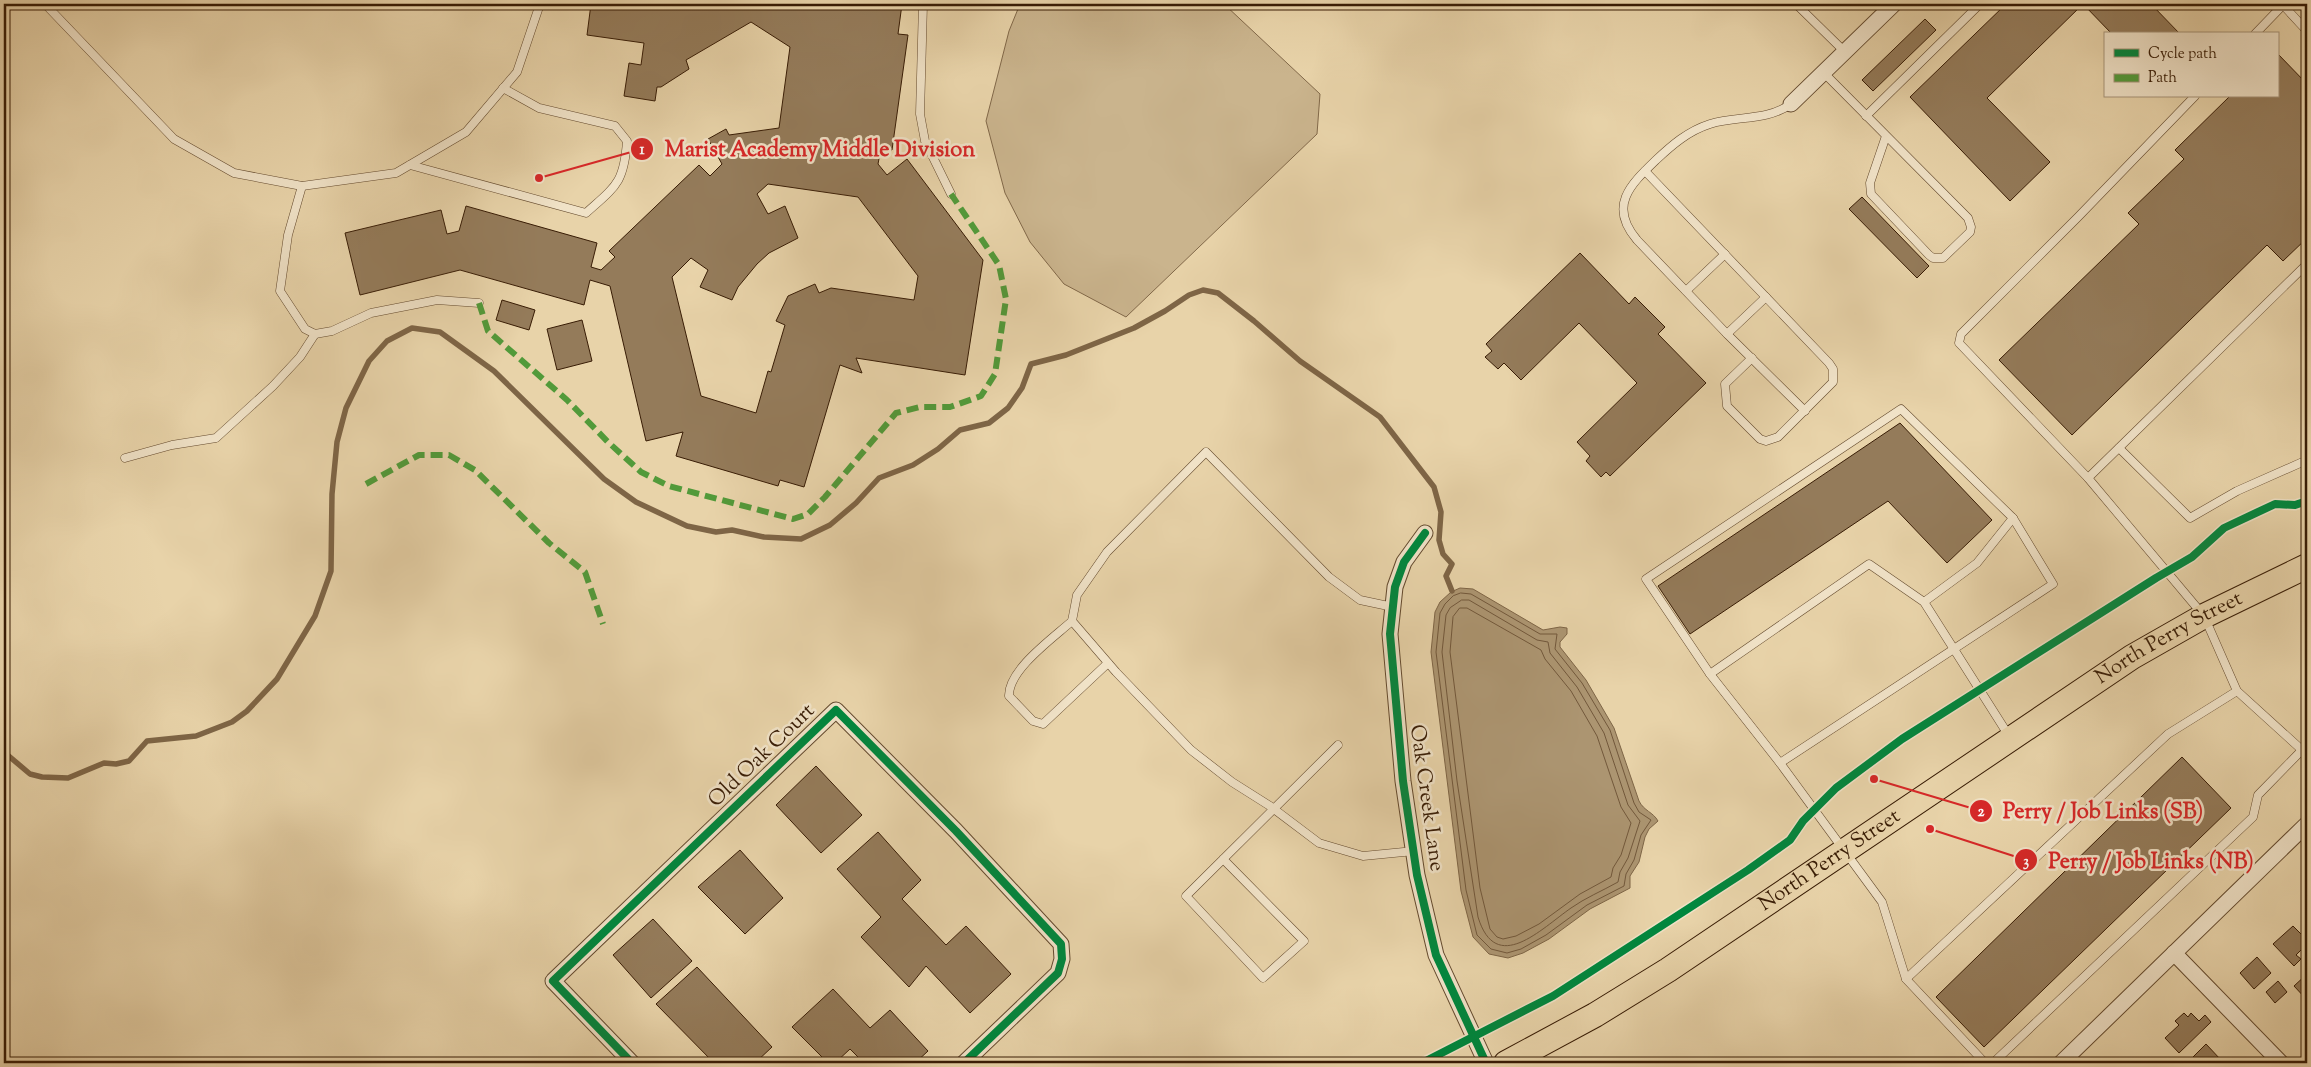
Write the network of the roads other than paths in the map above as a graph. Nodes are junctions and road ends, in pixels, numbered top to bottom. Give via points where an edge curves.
1 (45, 4) edge
2 (540, 4) edge
3 (923, 4) edge
4 (1796, 4) edge
5 (1894, 4) edge
6 (1980, 4) edge
7 (2284, 5) edge
8 (2307, 31) edge
9 (2258, 32) edge
10 (1845, 52) junction
11 (1823, 72) junction
12 (504, 88) junction
13 (2193, 98) edge
14 (1790, 104) joint
15 (1866, 116) junction
16 (1886, 136) junction
17 (410, 165) junction
18 (1644, 171) junction
19 (302, 186) junction
20 (951, 194) dead end
21 (1725, 254) junction
22 (2307, 264) edge
23 (1686, 291) junction
24 (1766, 297) junction
25 (480, 303) dead end
26 (315, 334) junction
27 (1727, 334) junction
28 (1752, 358) junction
29 (1805, 411) junction
30 (2119, 448) junction
31 (125, 458) dead end
32 (2307, 460) edge
33 (2088, 478) junction
34 (2014, 518) junction
35 (1426, 534) dead end
36 (2307, 566) edge
37 (1924, 602) junction
38 (1393, 607) junction
39 (2204, 616) junction
40 (1072, 621) junction
41 (1954, 649) junction
42 (1108, 663) junction
43 (1710, 674) junction
44 (2237, 691) junction
45 (2010, 738) junction
46 (1338, 745) dead end
47 (1780, 763) junction
48 (1273, 808) junction
49 (2307, 824) edge
50 (1844, 850) junction
51 (1414, 851) junction
52 (1223, 859) junction
53 (2174, 953) junction
54 (1906, 979) junction
55 (632, 1063) edge
56 (964, 1063) edge
57 (1486, 1063) edge
58 (1506, 1063) edge
59 (1985, 1063) edge
60 (1993, 1063) edge
61 (2061, 1063) edge
62 (2280, 1063) edge

1 - 19 lane via 174,139 234,173
2 - 12 lane via 516,72
3 - 20 lane via 920,114 925,141
4 - 10 lane
5 - 10 street
6 - 15 lane
7 - 8 lane
7 - 9 lane
10 - 11 street
11 - 14 street
11 - 15 lane
12 - 17 lane via 466,132
12 - 17 lane via 539,108 615,126 628,141 625,166 615,187 586,213
13 - 33 lane via 1961,334 1959,343
14 - 18 lane via 1770,115 1719,122 1698,129 1675,143
15 - 16 lane
16 - 16 lane via 1970,222 1968,236 1943,258 1933,258 1871,194 1870,183
17 - 19 lane via 396,173
18 - 21 lane
18 - 23 lane via 1625,197 1627,226
19 - 26 lane via 288,235 280,291 305,329
21 - 23 lane
21 - 24 lane
22 - 30 lane
23 - 27 lane
24 - 27 lane
24 - 29 lane via 1833,370 1833,382
25 - 26 lane via 437,300 371,313 332,331
26 - 31 lane via 300,357 273,386 216,438 172,445
27 - 28 lane
28 - 29 lane
28 - 29 lane via 1725,384 1727,406 1754,434 1760,439 1773,440
30 - 32 lane via 2190,518 2237,491
30 - 33 lane
33 - 39 lane
34 - 37 lane via 1977,563
34 - 41 lane via 2053,584
34 - 43 lane via 1901,409 1646,579
35 - 38 street, Oak Creek Lane via 1404,562
36 - 39 main road, North Perry Street
37 - 41 lane
37 - 43 lane via 1869,564
38 - 40 lane via 1360,600 1329,577 1206,452 1107,552 1077,595
38 - 51 street, Oak Creek Lane via 1390,634 1403,781
39 - 44 lane
39 - 45 main road, North Perry Street via 2132,657
40 - 42 lane
40 - 42 lane via 1020,669 1009,688 1009,696 1033,721 1043,724
41 - 45 lane
41 - 47 lane
42 - 48 lane via 1191,750
43 - 47 lane
44 - 54 lane via 2168,734
44 - 60 lane via 2302,750 2258,794 2252,817
45 - 50 main road, North Perry Street
46 - 48 lane
47 - 50 lane
48 - 51 lane via 1319,843 1363,856
48 - 52 lane
49 - 53 street
50 - 54 lane via 1882,902
50 - 58 main road, North Perry Street via 1631,993
51 - 57 street, Oak Creek Lane via 1436,955
52 - 52 lane via 1186,896 1263,978 1304,941
53 - 61 street
53 - 62 street
54 - 59 lane
55 - 56 street, Old Oak Court via 553,981 836,710 1061,944 1062,959 1058,973

